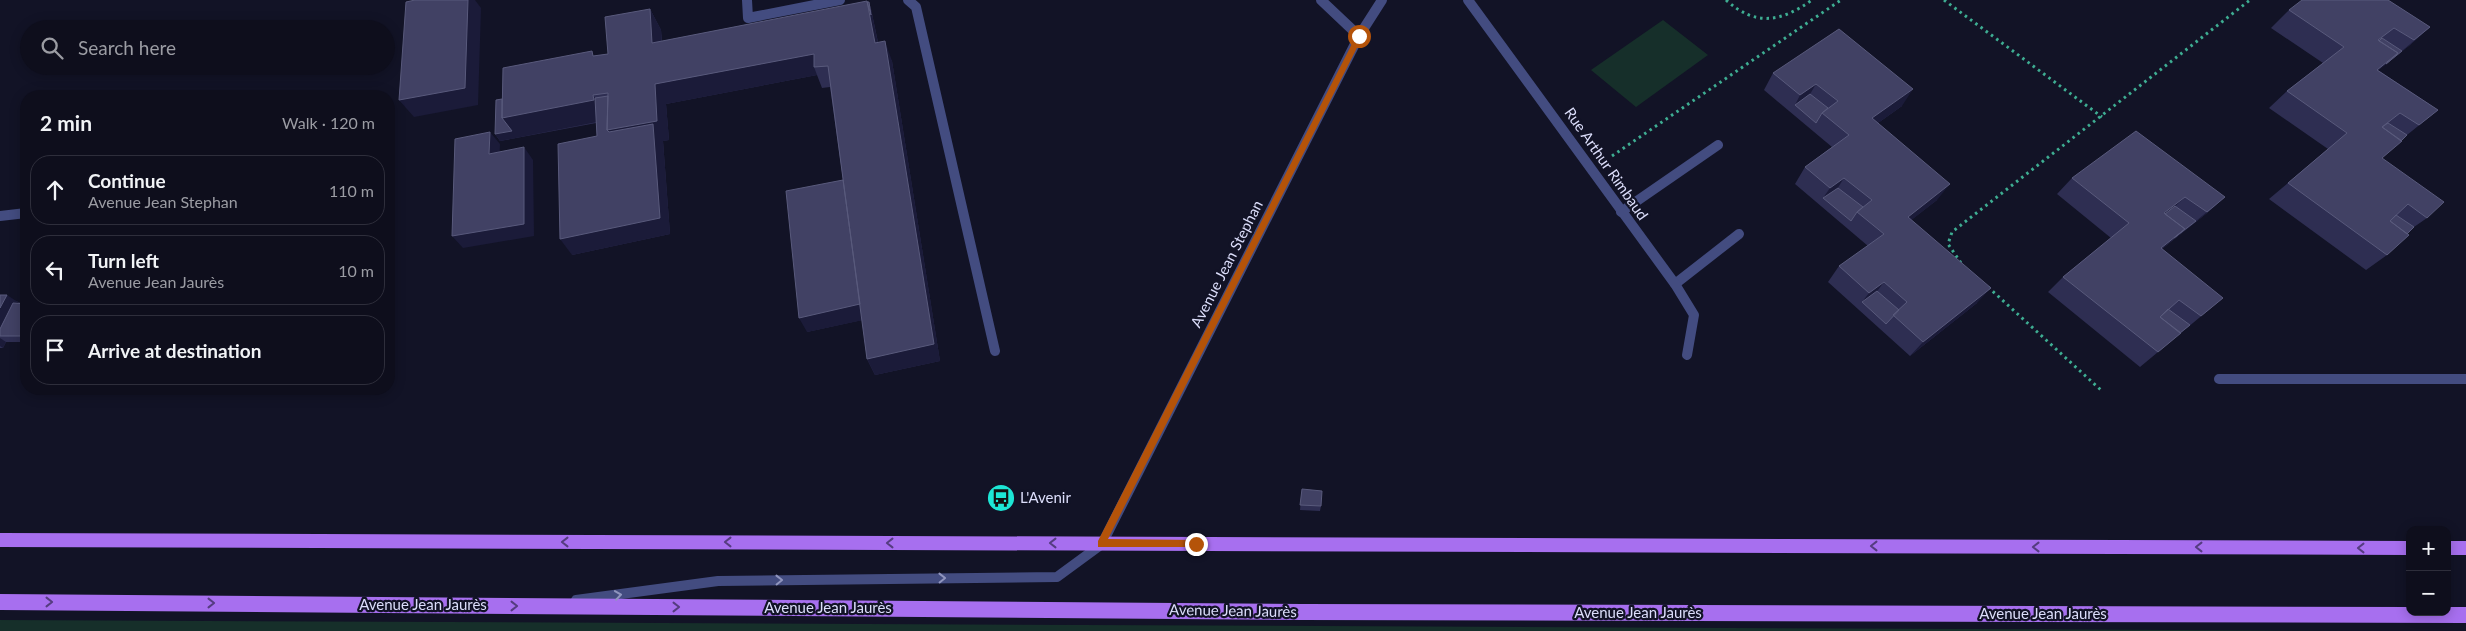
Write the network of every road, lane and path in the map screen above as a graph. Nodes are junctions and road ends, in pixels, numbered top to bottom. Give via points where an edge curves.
1 (746, 0) edge
2 (840, 0) edge
3 (908, 0) edge
4 (1321, 0) edge
5 (1382, 0) edge
6 (1468, 0) edge
7 (1726, 0) edge
8 (1812, 0) edge
9 (1841, 0) edge
10 (1944, 0) edge
11 (2250, 0) edge
12 (1359, 36) junction
13 (2102, 117) junction
14 (1718, 145) dead end
15 (1592, 169) junction
16 (1621, 212) junction
17 (20, 214) edge
18 (0, 216) edge
19 (1739, 234) dead end
20 (1963, 264) edge
21 (1675, 284) junction
22 (1985, 284) edge
23 (995, 351) dead end
24 (1687, 356) dead end
25 (2219, 379) dead end
26 (2466, 379) edge
27 (2102, 391) dead end
28 (0, 540) edge
29 (1102, 544) junction
30 (2406, 548) edge
31 (2451, 548) edge
32 (2466, 548) edge
33 (0, 602) edge
34 (535, 606) junction
35 (2466, 615) edge

1 - 2 street via 748,18
3 - 23 street via 916,8
4 - 12 street
5 - 12 street, Avenue Jean Stephan
6 - 15 street, Rue Arthur Rimbaud
7 - 8 path via 1737,12 1767,21 1799,10
9 - 15 path
10 - 13 path
11 - 13 path
12 - 29 street, Avenue Jean Stephan
13 - 20 path via 1952,232 1948,244
14 - 16 street
15 - 16 street, Rue Arthur Rimbaud
16 - 21 street, Rue Arthur Rimbaud
17 - 18 street
19 - 21 street
21 - 24 street, Rue Arthur Rimbaud via 1694,315
22 - 27 path
25 - 26 street
29 -> 28 main road
30 -> 29 main road
34 -> 29 street via 718,581 1057,577
31 - 32 main road
33 -> 34 main road, Avenue Jean Jaurès
34 -> 35 main road, Avenue Jean Jaurès

